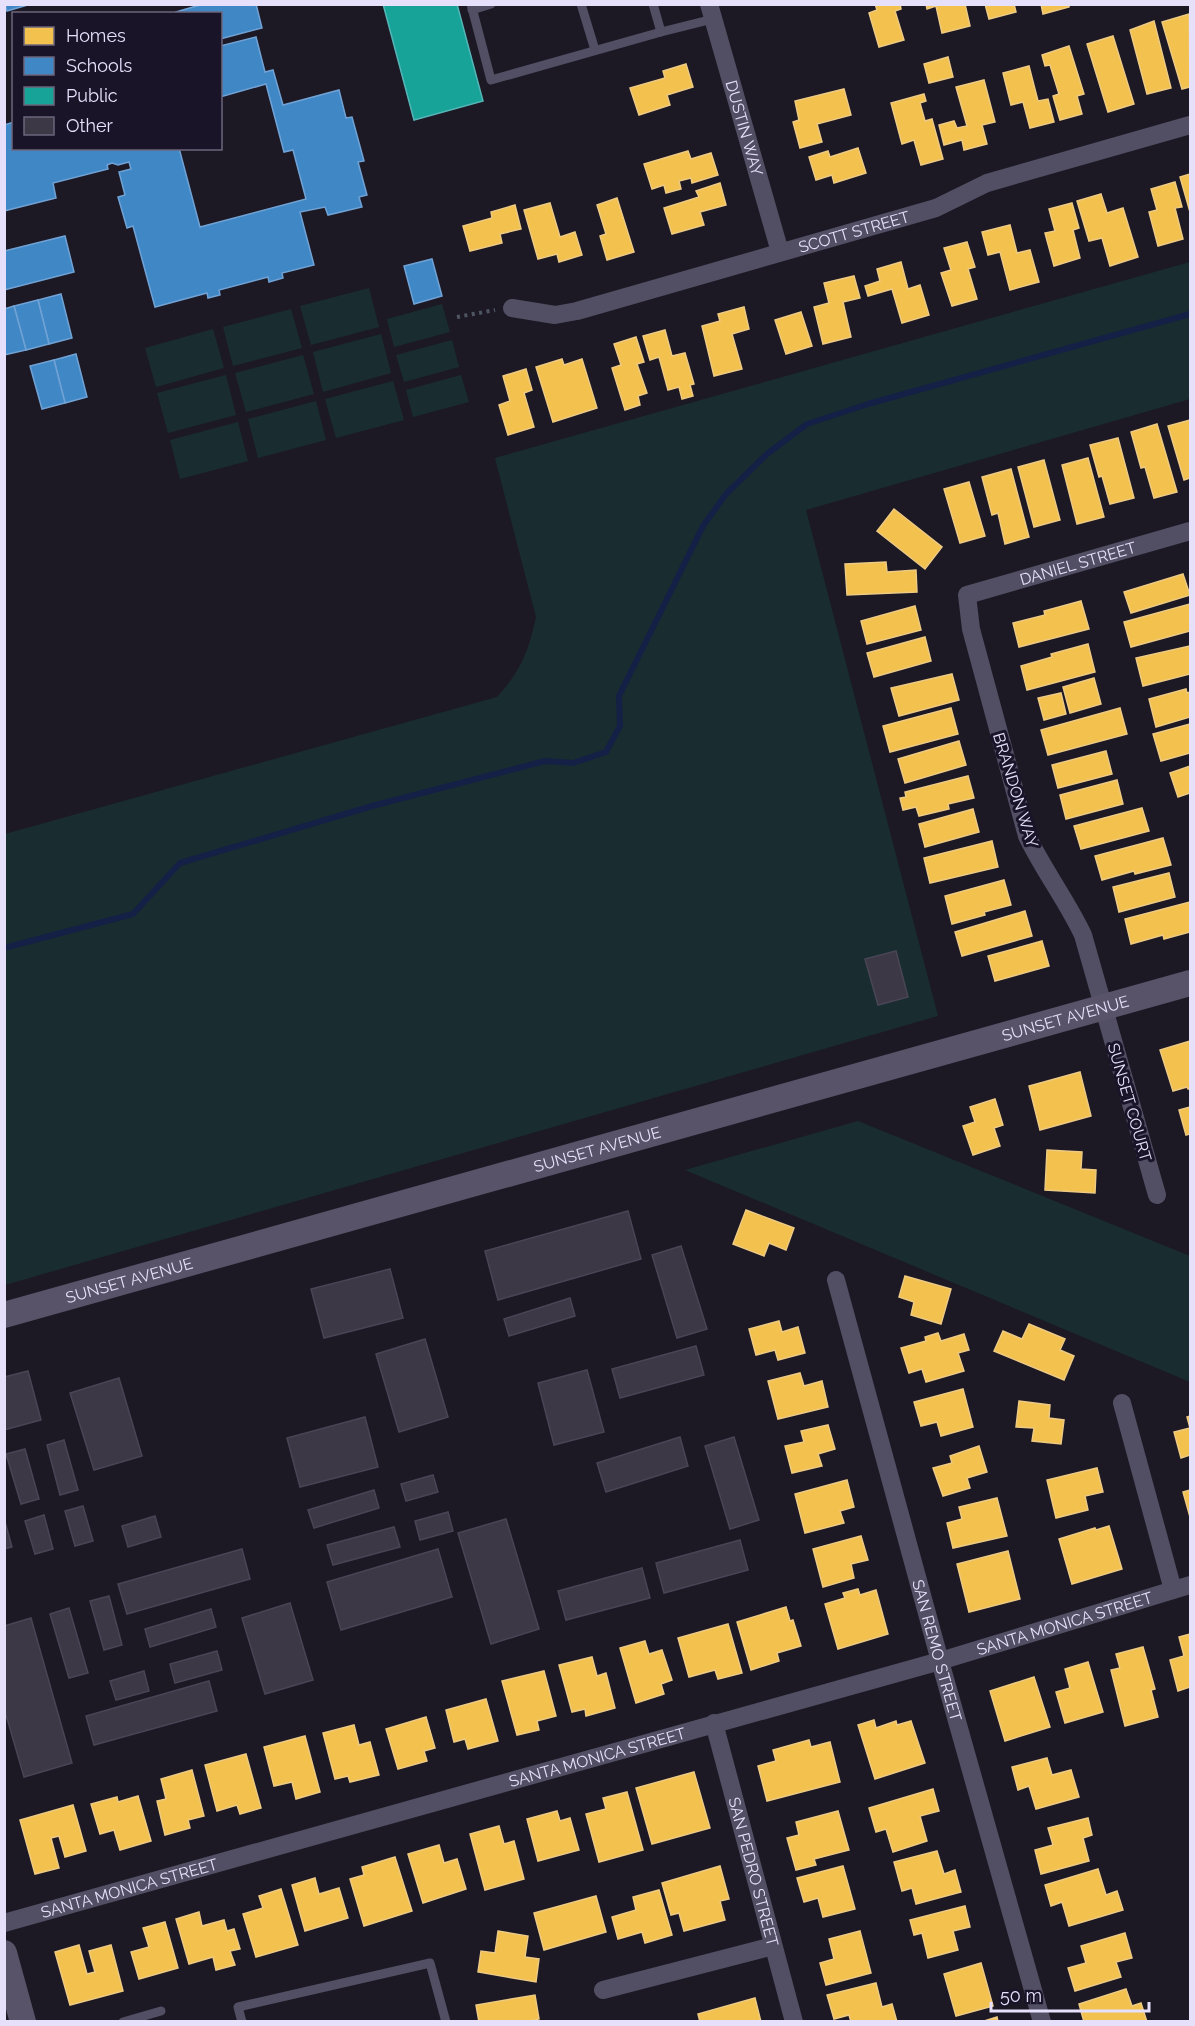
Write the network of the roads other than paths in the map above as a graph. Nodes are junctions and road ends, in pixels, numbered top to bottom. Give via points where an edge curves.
1 (491, 4) edge
2 (581, 4) edge
3 (652, 4) edge
4 (472, 7) edge
5 (711, 12) edge
6 (661, 32) junction
7 (595, 50) junction
8 (1191, 125) edge
9 (780, 252) junction
10 (512, 308) road end
11 (1191, 531) edge
12 (967, 595) joint
13 (1191, 982) edge
14 (1103, 1008) junction
15 (1157, 1196) dead end
16 (836, 1280) dead end
17 (4, 1315) edge
18 (1122, 1403) dead end
19 (1191, 1585) edge
20 (1173, 1590) junction
21 (940, 1661) junction
22 (714, 1723) junction
23 (4, 1923) edge
24 (773, 1946) junction
25 (4, 1953) edge
26 (603, 1990) dead end
27 (15, 2008) edge
28 (161, 2011) dead end
29 (123, 2022) edge
30 (242, 2022) edge
31 (446, 2022) edge
32 (794, 2022) edge
33 (1042, 2022) edge

1 - 4 lane
2 - 7 lane
3 - 6 lane
4 - 7 lane via 491,80
5 - 6 lane
5 - 9 street, DUSTIN WAY
6 - 7 lane
8 - 9 street, SCOTT STREET via 987,183 936,208
9 - 10 street, SCOTT STREET via 577,311 555,315
11 - 12 street, DANIEL STREET
12 - 14 street, BRANDON WAY via 971,629 1027,836 1083,935
13 - 14 main road, SUNSET AVENUE
14 - 15 street, SUNSET COURT
14 - 17 main road, SUNSET AVENUE
16 - 21 street, SAN REMO STREET
18 - 20 street
19 - 20 street, SANTA MONICA STREET
20 - 21 street, SANTA MONICA STREET
21 - 22 street, SANTA MONICA STREET
21 - 33 street, SAN REMO STREET
22 - 23 street, SANTA MONICA STREET
22 - 24 street, SAN PEDRO STREET
24 - 26 street
24 - 32 street, SAN PEDRO STREET
25 - 27 main road
28 - 29 lane
30 - 31 lane via 238,2007 430,1963

